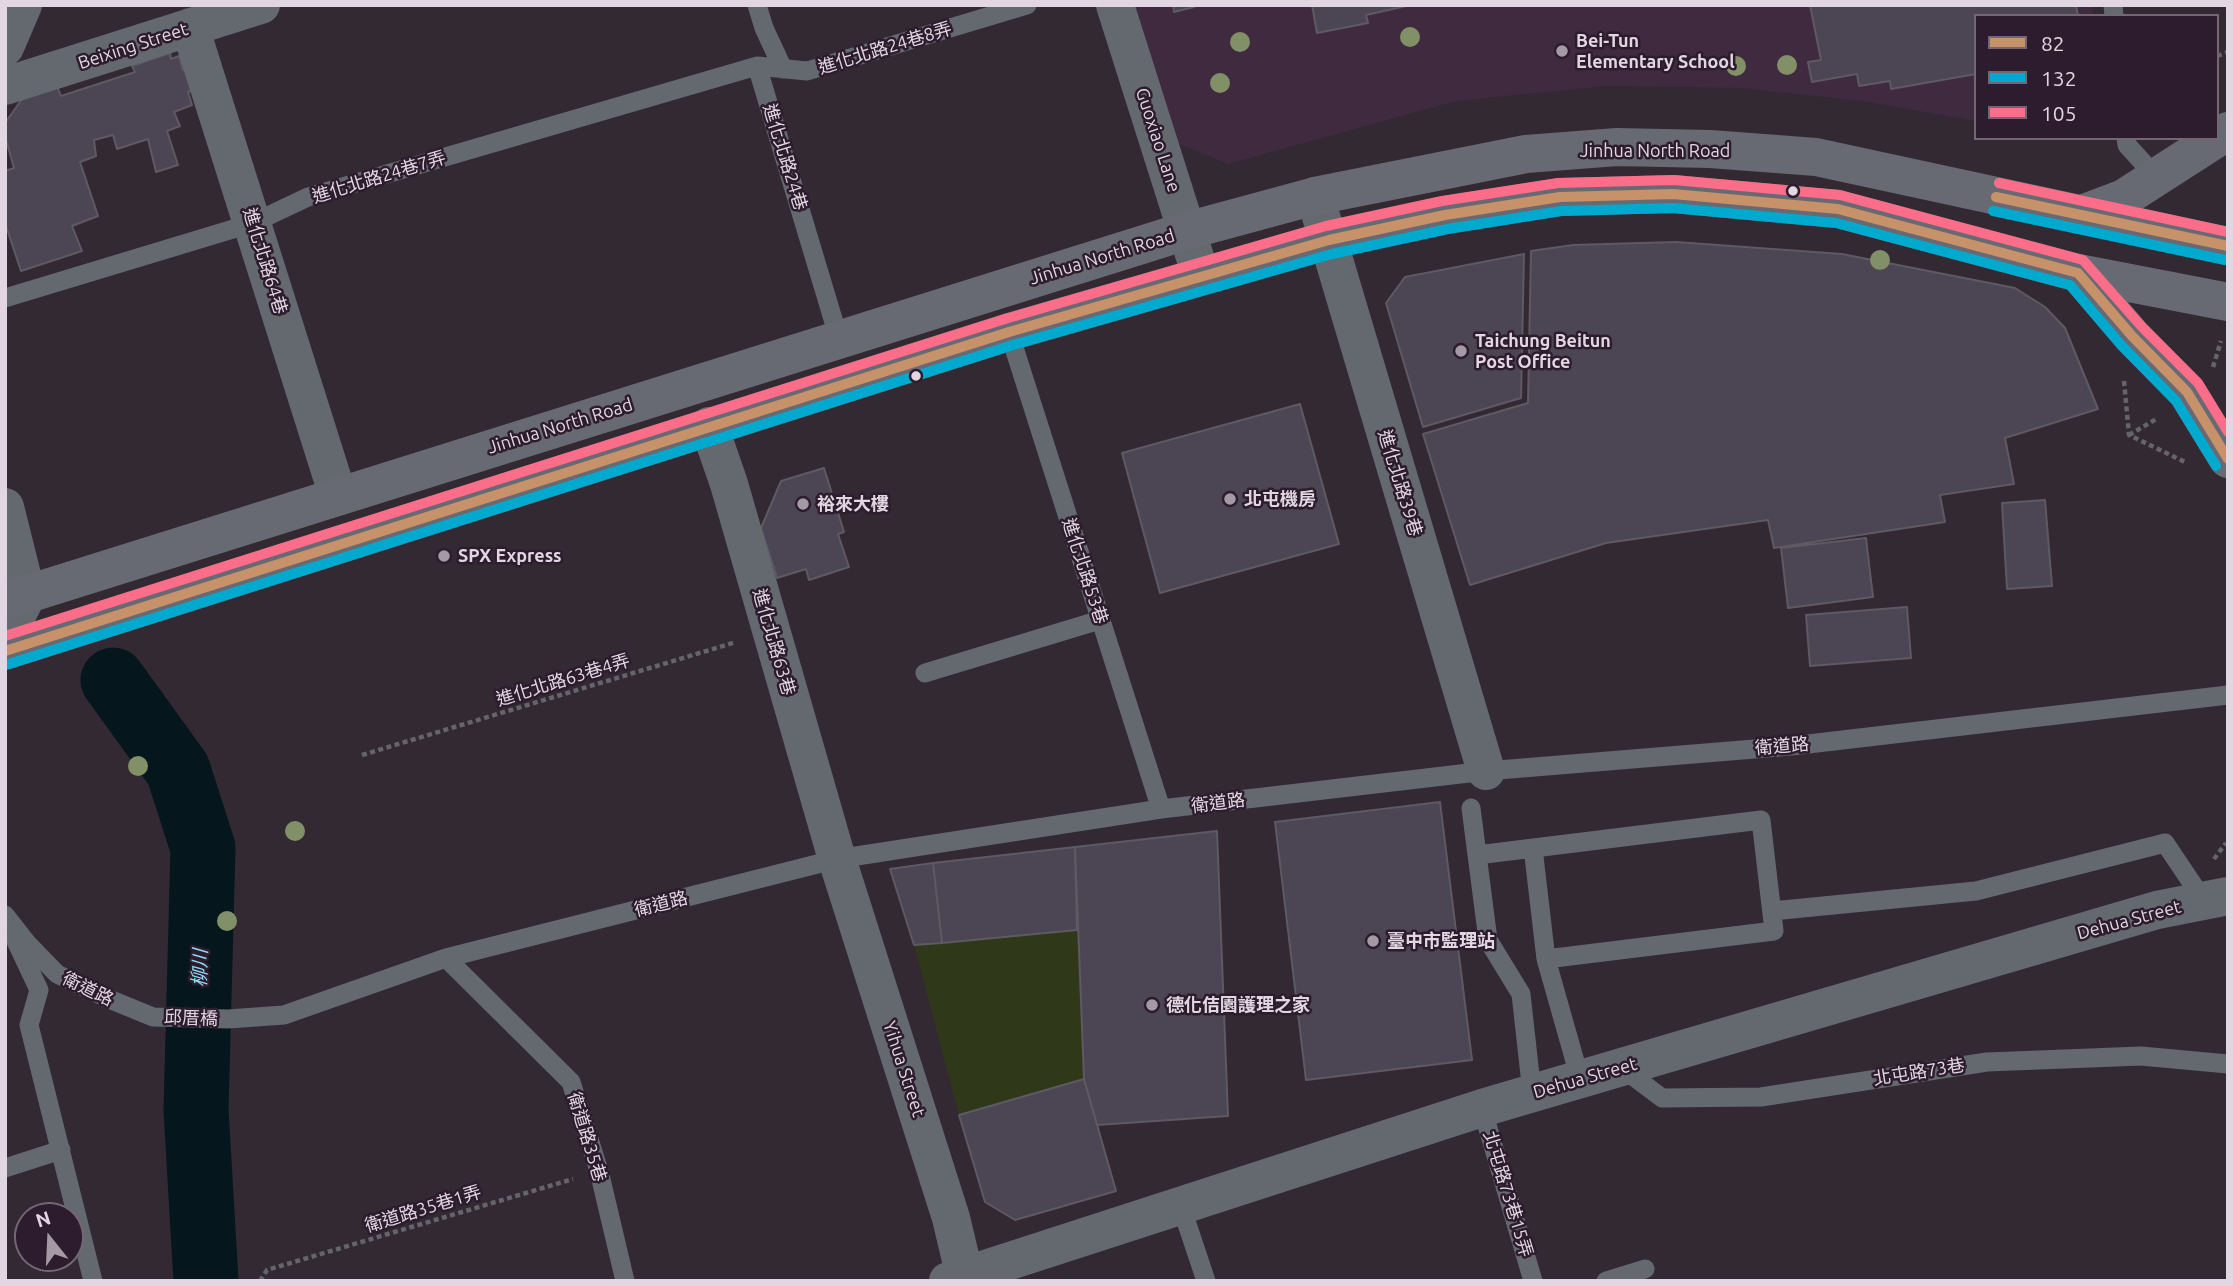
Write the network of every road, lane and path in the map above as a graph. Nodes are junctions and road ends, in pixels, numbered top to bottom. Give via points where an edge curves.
1 (23, 5) edge
2 (261, 5) edge
3 (757, 5) edge
4 (1027, 5) edge
5 (1115, 5) edge
6 (187, 16) edge
7 (5, 47) edge
8 (757, 66) junction
9 (783, 69) junction
10 (5, 86) edge
11 (2126, 140) edge
12 (2214, 140) edge
13 (2157, 178) junction
14 (1315, 196) junction
15 (2079, 215) junction
16 (253, 223) junction
17 (1186, 231) junction
18 (1329, 240) junction
19 (2228, 246) edge
20 (2078, 273) junction
21 (1201, 275) junction
22 (5, 298) edge
23 (2228, 302) edge
24 (1009, 332) junction
25 (839, 339) junction
26 (2221, 341) dead end
27 (2122, 368) dead end
28 (2212, 371) dead end
29 (2163, 416) dead end
30 (709, 426) junction
31 (2129, 435) junction
32 (2228, 459) edge
33 (2190, 465) dead end
34 (338, 496) junction
35 (5, 507) edge
36 (16, 598) edge
37 (1100, 620) junction
38 (771, 631) junction
39 (5, 639) edge
40 (5, 651) edge
41 (925, 673) dead end
42 (2228, 695) edge
43 (362, 755) dead end
44 (1486, 771) junction
45 (1471, 808) dead end
46 (1161, 809) junction
47 (1532, 848) junction
48 (1477, 855) junction
49 (837, 859) junction
50 (2216, 899) edge
51 (1772, 911) junction
52 (5, 917) edge
53 (446, 958) junction
54 (1546, 959) junction
55 (153, 1017) joint
56 (228, 1019) joint
57 (2228, 1064) edge
58 (1621, 1067) junction
59 (1580, 1079) junction
60 (1532, 1093) junction
61 (1482, 1108) junction
62 (61, 1150) junction
63 (5, 1168) edge
64 (599, 1171) junction
65 (1181, 1206) junction
66 (1645, 1269) dead end
67 (960, 1279) edge
68 (93, 1281) edge
69 (260, 1281) edge
70 (625, 1281) edge
71 (1206, 1281) edge
72 (1533, 1281) edge
73 (1606, 1281) edge

1 - 7 street
2 - 6 street, Beixing Street
3 - 9 lane
4 - 9 lane, 進化北路24巷8弄 via 807,71
5 - 17 street, Guoxiao Lane
6 - 10 street, Beixing Street
6 - 16 street, 進化北路64巷
8 - 9 lane
8 - 16 lane, 進化北路24巷7弄 via 308,197
8 - 25 lane, 進化北路24巷
11 - 13 lane
12 - 13 main road
13 - 15 main road via 2124,198
14 - 15 main road, Jinhua North Road via 1526,154 1617,147 1684,148 1816,158
14 - 17 main road, Jinhua North Road
14 - 18 street, 進化北路39巷
15 - 19 main road, Jinhua North Road
16 - 22 lane, 進化北路24巷7弄
16 - 34 street, 進化北路64巷
17 - 21 street, Guoxiao Lane
17 - 25 main road, Jinhua North Road
18 - 20 main road via 1560,197 1673,194 1838,209
18 - 21 main road
18 - 44 street, 進化北路39巷
20 - 23 main road
20 - 32 main road via 2187,392
21 - 24 main road
24 - 30 main road
24 - 37 lane, 進化北路53巷
25 - 34 main road, Jinhua North Road
26 - 28 path
27 - 31 path
29 - 31 path
30 - 38 street, 進化北路63巷
30 - 40 main road
31 - 33 path
34 - 36 main road, Jinhua North Road
35 - 36 street
36 - 39 street
37 - 41 lane
37 - 46 lane, 進化北路53巷
38 - 43 path, 進化北路63巷4弄
38 - 49 street, 進化北路63巷
42 - 44 lane, 衛道路 via 1791,746
44 - 46 lane, 衛道路
45 - 48 lane
46 - 49 lane, 衛道路
47 - 48 lane
47 - 51 lane via 1761,820
47 - 54 lane
48 - 60 lane via 1488,940 1521,994
49 - 53 lane, 衛道路
49 - 67 street, Yihua Street via 951,1217
50 - 51 lane via 2165,844 1976,891
50 - 58 street, Dehua Street via 2157,910
51 - 54 lane via 1774,931
52 - 55 lane, 衛道路 via 57,974
52 - 62 lane via 39,990 29,1025
53 - 56 lane, 衛道路 via 284,1015
53 - 64 lane, 衛道路35巷 via 570,1082
54 - 59 lane
55 - 56 lane, 邱厝橋
57 - 58 lane, 北屯路73巷 via 2141,1056 1987,1062 1761,1097 1674,1098 1662,1098
58 - 59 street, Dehua Street
59 - 60 street, Dehua Street
60 - 61 street, Dehua Street
61 - 65 street, Dehua Street
61 - 72 lane, 北屯路73巷15弄
62 - 63 lane
62 - 68 lane
64 - 69 path, 衛道路35巷1弄 via 267,1270
64 - 70 lane, 衛道路35巷
65 - 67 street, Dehua Street
65 - 71 lane
66 - 73 lane

